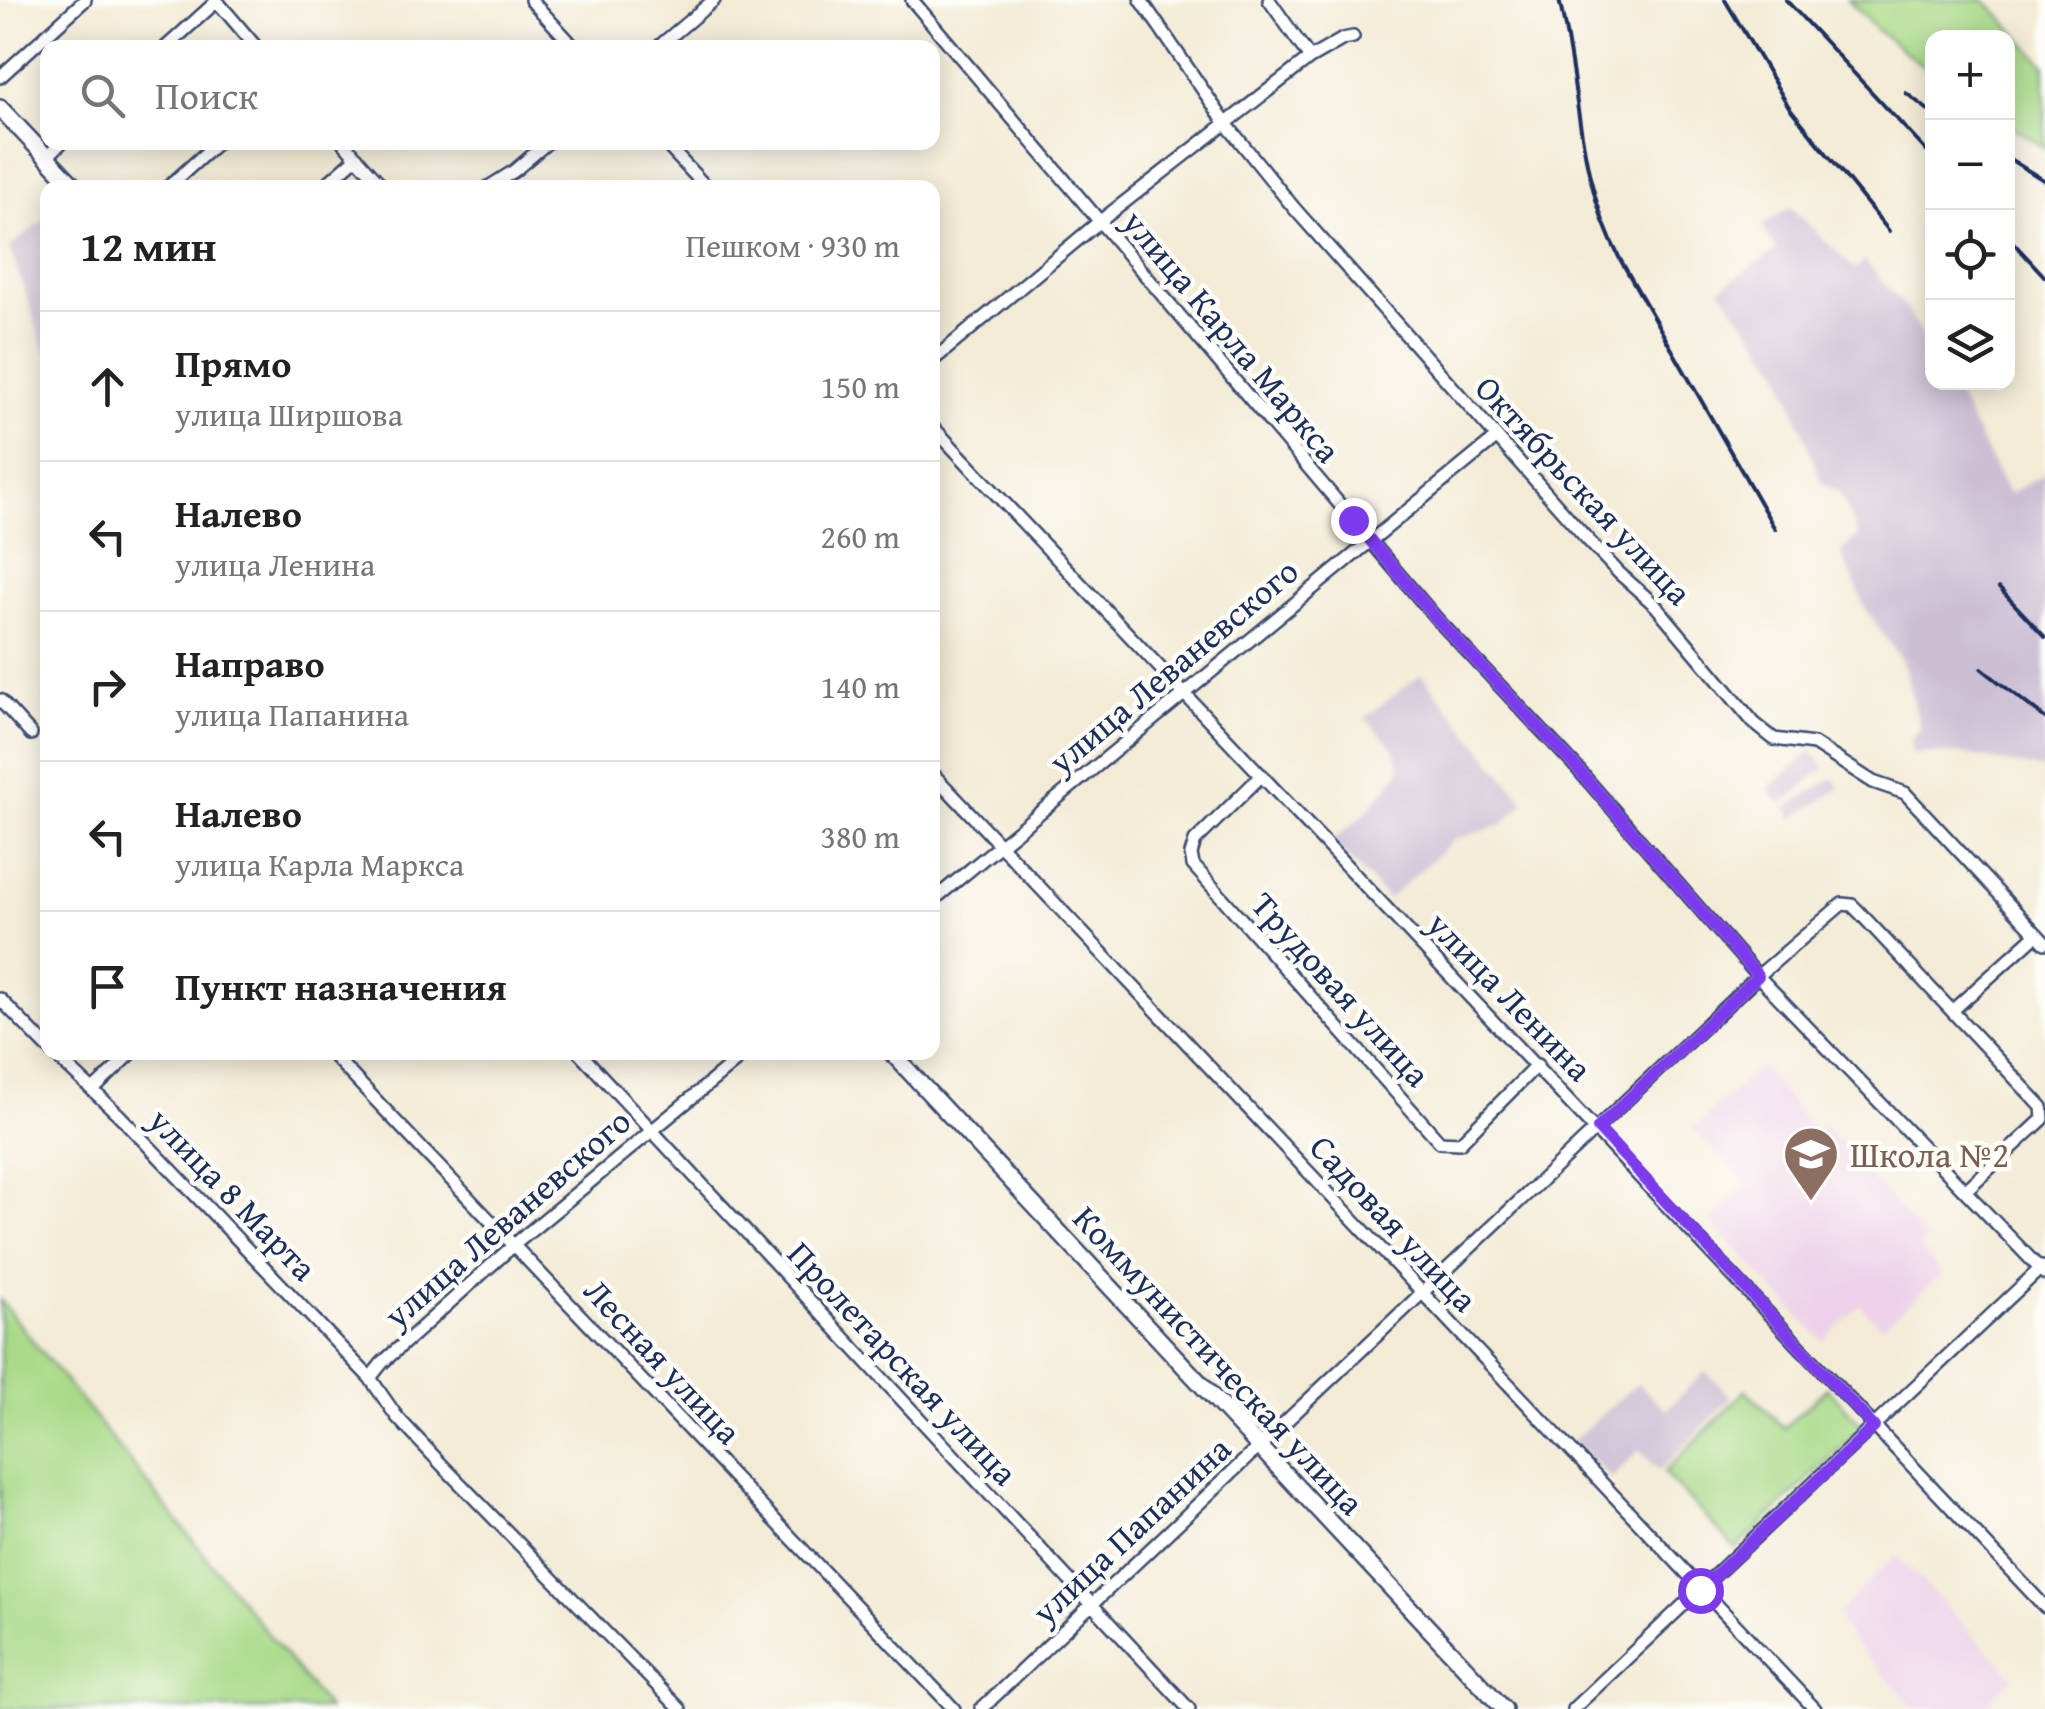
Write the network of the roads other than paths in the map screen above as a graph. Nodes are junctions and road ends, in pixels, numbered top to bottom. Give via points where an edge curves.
1 (86, 0) edge
2 (531, 0) edge
3 (714, 0) edge
4 (912, 0) edge
5 (1140, 0) edge
6 (1269, 0) edge
7 (217, 1) edge
8 (1353, 37) dead end
9 (42, 40) edge
10 (175, 40) edge
11 (250, 40) edge
12 (568, 40) edge
13 (666, 40) edge
14 (40, 42) edge
15 (1310, 58) junction
16 (0, 78) edge
17 (0, 108) edge
18 (1227, 125) junction
19 (53, 150) edge
20 (209, 150) edge
21 (351, 150) edge
22 (539, 150) edge
23 (671, 150) edge
24 (46, 157) junction
25 (357, 157) junction
26 (68, 180) edge
27 (177, 180) edge
28 (331, 180) edge
29 (377, 180) edge
30 (500, 180) edge
31 (700, 180) edge
32 (1099, 222) junction
33 (940, 354) edge
34 (940, 434) edge
35 (1496, 438) junction
36 (1369, 540) junction
37 (1184, 692) junction
38 (0, 700) edge
39 (31, 734) dead end
40 (1262, 774) junction
41 (940, 782) edge
42 (999, 846) junction
43 (940, 894) edge
44 (2041, 939) edge
45 (1758, 976) junction
46 (0, 999) edge
47 (1953, 1010) junction
48 (40, 1040) edge
49 (61, 1060) edge
50 (125, 1060) edge
51 (338, 1060) edge
52 (585, 1060) edge
53 (737, 1060) edge
54 (897, 1060) edge
55 (1537, 1065) junction
56 (94, 1090) junction
57 (2044, 1114) edge
58 (1598, 1128) junction
59 (651, 1131) junction
60 (1966, 1190) junction
61 (516, 1244) junction
62 (2043, 1269) edge
63 (1422, 1294) junction
64 (370, 1378) junction
65 (1874, 1427) junction
66 (1259, 1447) junction
67 (1700, 1590) junction
68 (1091, 1605) junction
69 (2045, 1607) edge
70 (680, 1709) edge
71 (954, 1709) edge
72 (982, 1709) edge
73 (1189, 1709) edge
74 (1504, 1709) edge
75 (1573, 1709) edge
76 (1815, 1709) edge

1 - 9 street
2 - 12 street
3 - 13 street
4 - 32 street, улица Карла Маркса
5 - 18 street, Октябрьская улица
6 - 15 street
7 - 10 street
7 - 11 street
8 - 15 street
14 - 16 street
15 - 18 street
17 - 24 street
18 - 32 street
18 - 35 street, Октябрьская улица
19 - 24 street
20 - 27 street
21 - 25 street
22 - 30 street
23 - 31 street
24 - 26 street
25 - 28 street
25 - 29 street
32 - 33 street
32 - 36 street, улица Карла Маркса
34 - 37 street, улица Ленина
35 - 36 street, улица Леваневского
35 - 44 street, Октябрьская улица via 1656,606 1754,722 1774,738 1814,744 1873,782 1906,794
36 - 37 street, улица Леваневского
36 - 45 street, улица Карла Маркса
37 - 40 street, улица Ленина
37 - 42 street, улица Леваневского
38 - 39 street
40 - 55 street, улица Ленина
40 - 55 street, Трудовая улица via 1195,842 1193,865 1440,1142 1460,1144
41 - 42 street, Садовая улица
42 - 43 street, улица Леваневского
42 - 63 street, Садовая улица
44 - 47 street
45 - 47 street, улица Папанина via 1846,903
45 - 58 street, улица Папанина
45 - 60 street, улица Карла Маркса
46 - 48 street, улица 8 Марта
47 - 57 street
49 - 56 street, улица 8 Марта
50 - 56 street
51 - 61 street, Лесная улица
52 - 59 street, Пролетарская улица
53 - 59 street, улица Леваневского
54 - 66 street, Коммунистическая улица
55 - 58 street, улица Ленина
56 - 64 street, улица 8 Марта
57 - 60 street
58 - 63 street, улица Папанина
58 - 65 street, улица Ленина
59 - 61 street, улица Леваневского
59 - 68 street, Пролетарская улица
60 - 62 street, улица Карла Маркса
61 - 64 street, улица Леваневского
61 - 71 street, Лесная улица
62 - 65 street
63 - 66 street, улица Папанина
63 - 67 street, Садовая улица
64 - 70 street via 444,1468
65 - 67 street
65 - 69 street, улица Ленина
66 - 68 street, улица Папанина
66 - 74 street, Коммунистическая улица
67 - 75 street
67 - 76 street, Садовая улица
68 - 72 street, улица Папанина
68 - 73 street, Пролетарская улица

